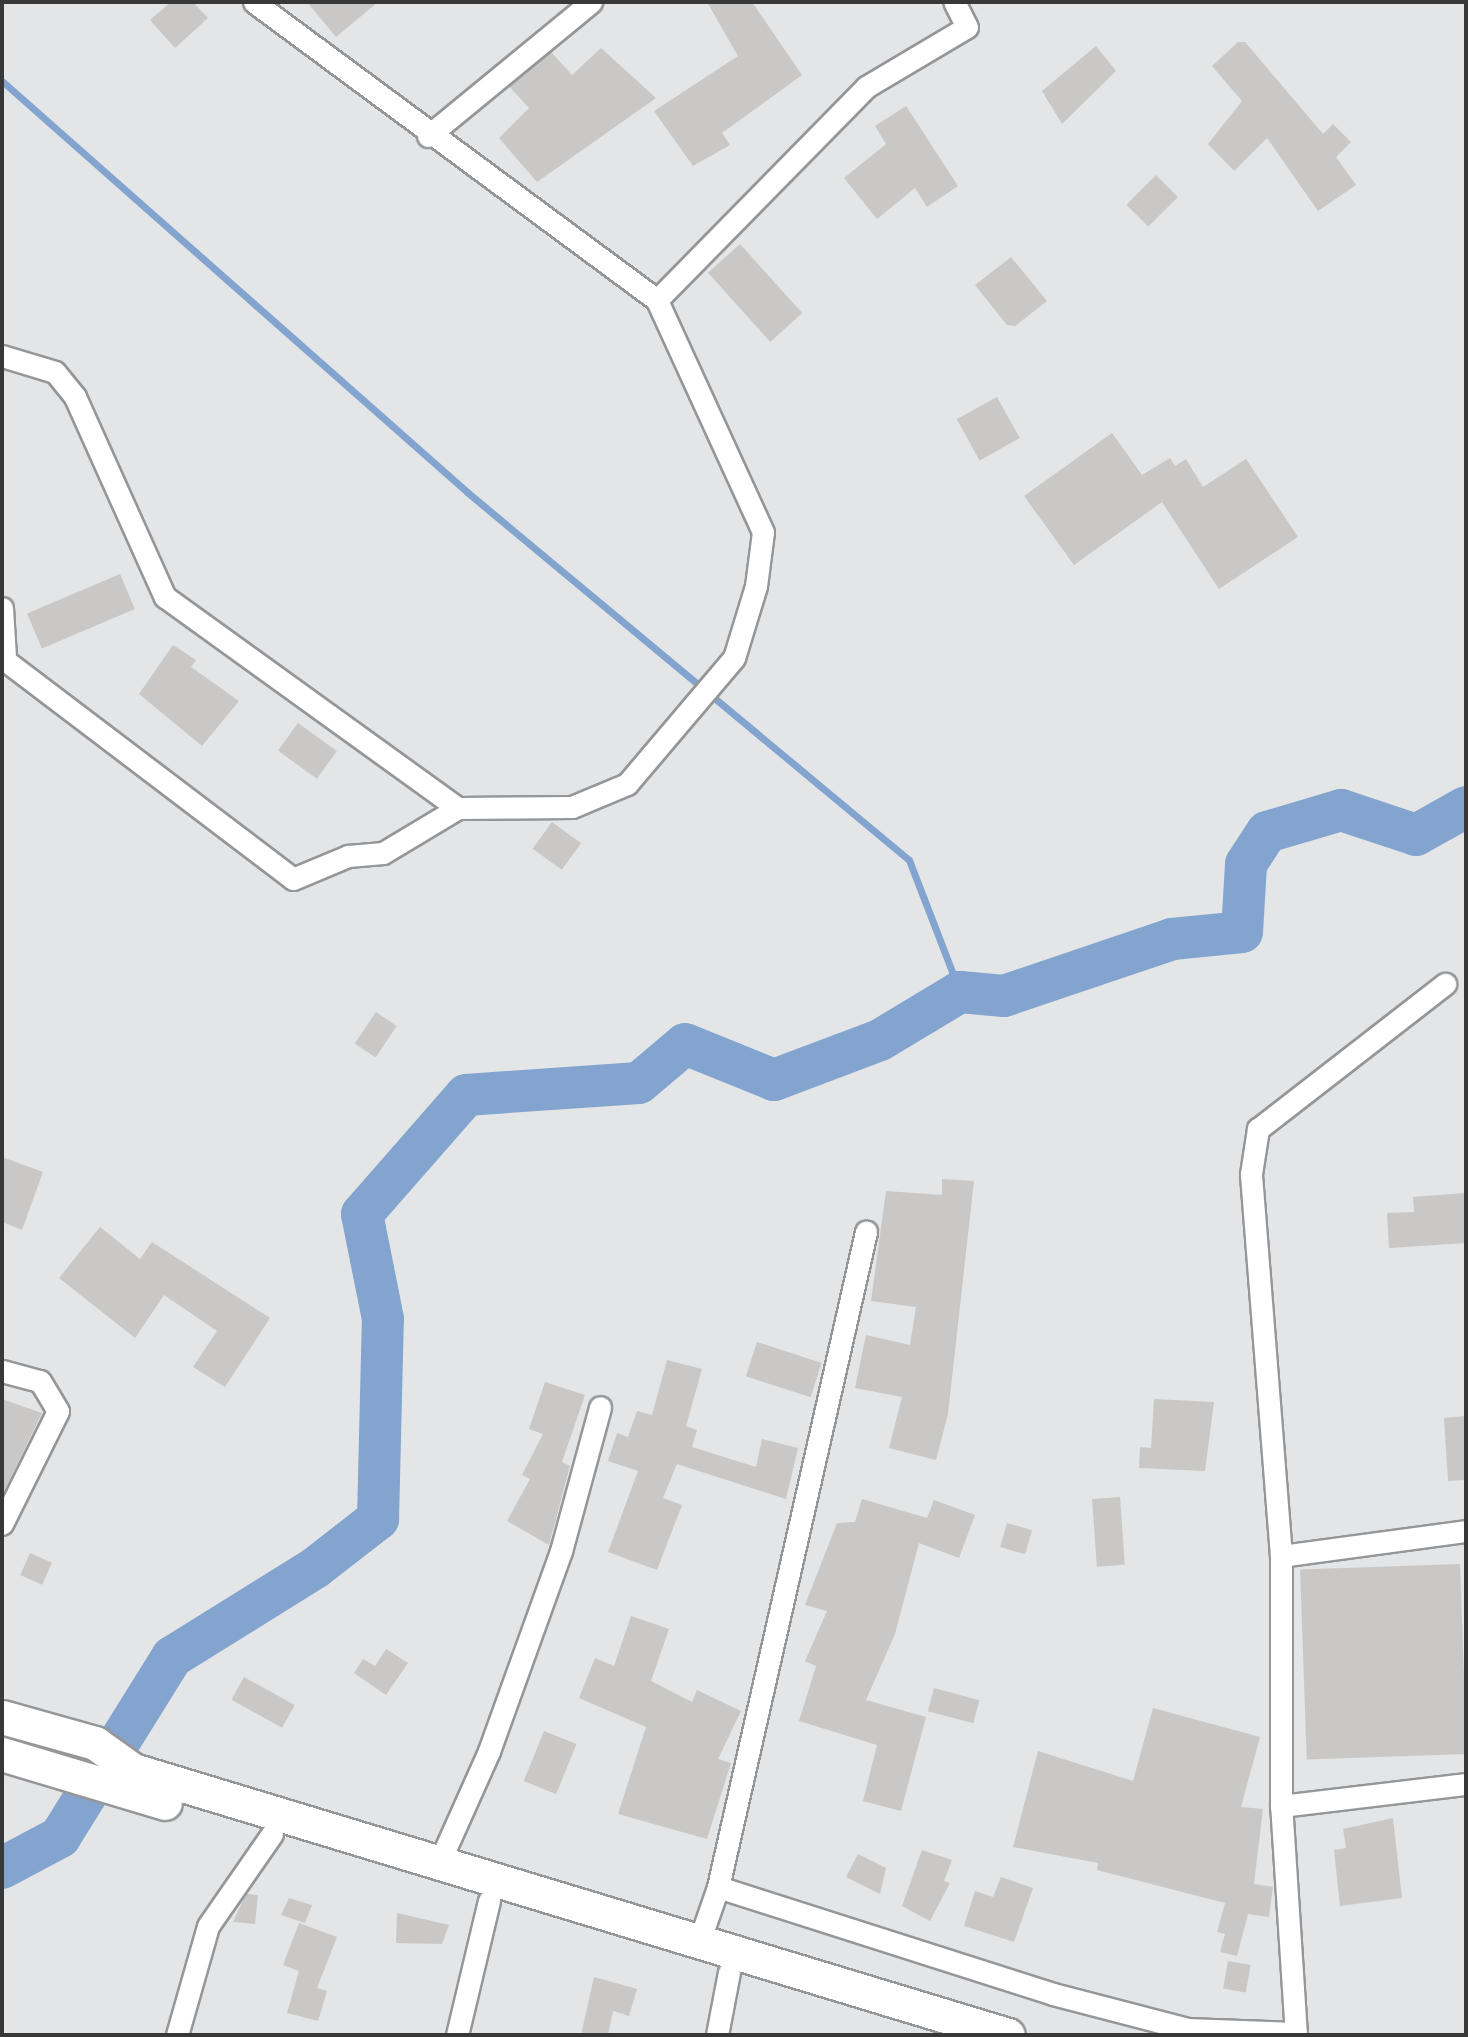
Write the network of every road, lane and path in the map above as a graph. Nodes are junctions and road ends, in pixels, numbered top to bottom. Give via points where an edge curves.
1 (254, 2) edge
2 (591, 2) edge
3 (954, 2) edge
4 (428, 136) junction
5 (657, 300) junction
6 (2, 356) edge
7 (2, 608) edge
8 (3, 657) edge
9 (458, 808) junction
10 (1445, 984) dead end
11 (866, 1232) dead end
12 (2, 1371) edge
13 (600, 1407) dead end
14 (2, 1524) edge
15 (1466, 1531) edge
16 (1282, 1556) junction
17 (2, 1717) edge
18 (2, 1754) edge
19 (1466, 1784) edge
20 (1281, 1806) junction
21 (272, 1834) junction
22 (439, 1863) junction
23 (718, 1886) junction
24 (489, 1901) junction
25 (699, 1942) junction
26 (729, 1972) junction
27 (1296, 2034) edge
28 (177, 2035) edge
29 (457, 2035) edge
30 (718, 2035) edge
31 (946, 2035) edge
32 (1008, 2035) edge

1 - 4 street
2 - 4 street
3 - 5 street via 967,27 866,87
4 - 5 street
5 - 9 street via 763,532 757,586 734,657 627,784 572,807
6 - 9 street via 55,372 75,397 165,597
7 - 8 street
8 - 9 street via 293,879 348,856 383,853
10 - 16 street via 1258,1129 1251,1174
11 - 23 street
12 - 14 street via 40,1381 58,1411
13 - 22 street via 561,1551 489,1751
15 - 16 street
16 - 20 street
17 - 22 main road via 96,1743 133,1770
18 - 21 main road
19 - 20 street
20 - 27 street
21 - 24 main road
21 - 28 street via 208,1926
22 - 25 main road
23 - 25 street
23 - 27 street via 1053,1994 1173,2025
24 - 26 main road
24 - 29 street
25 - 32 main road
26 - 30 street
26 - 31 main road

